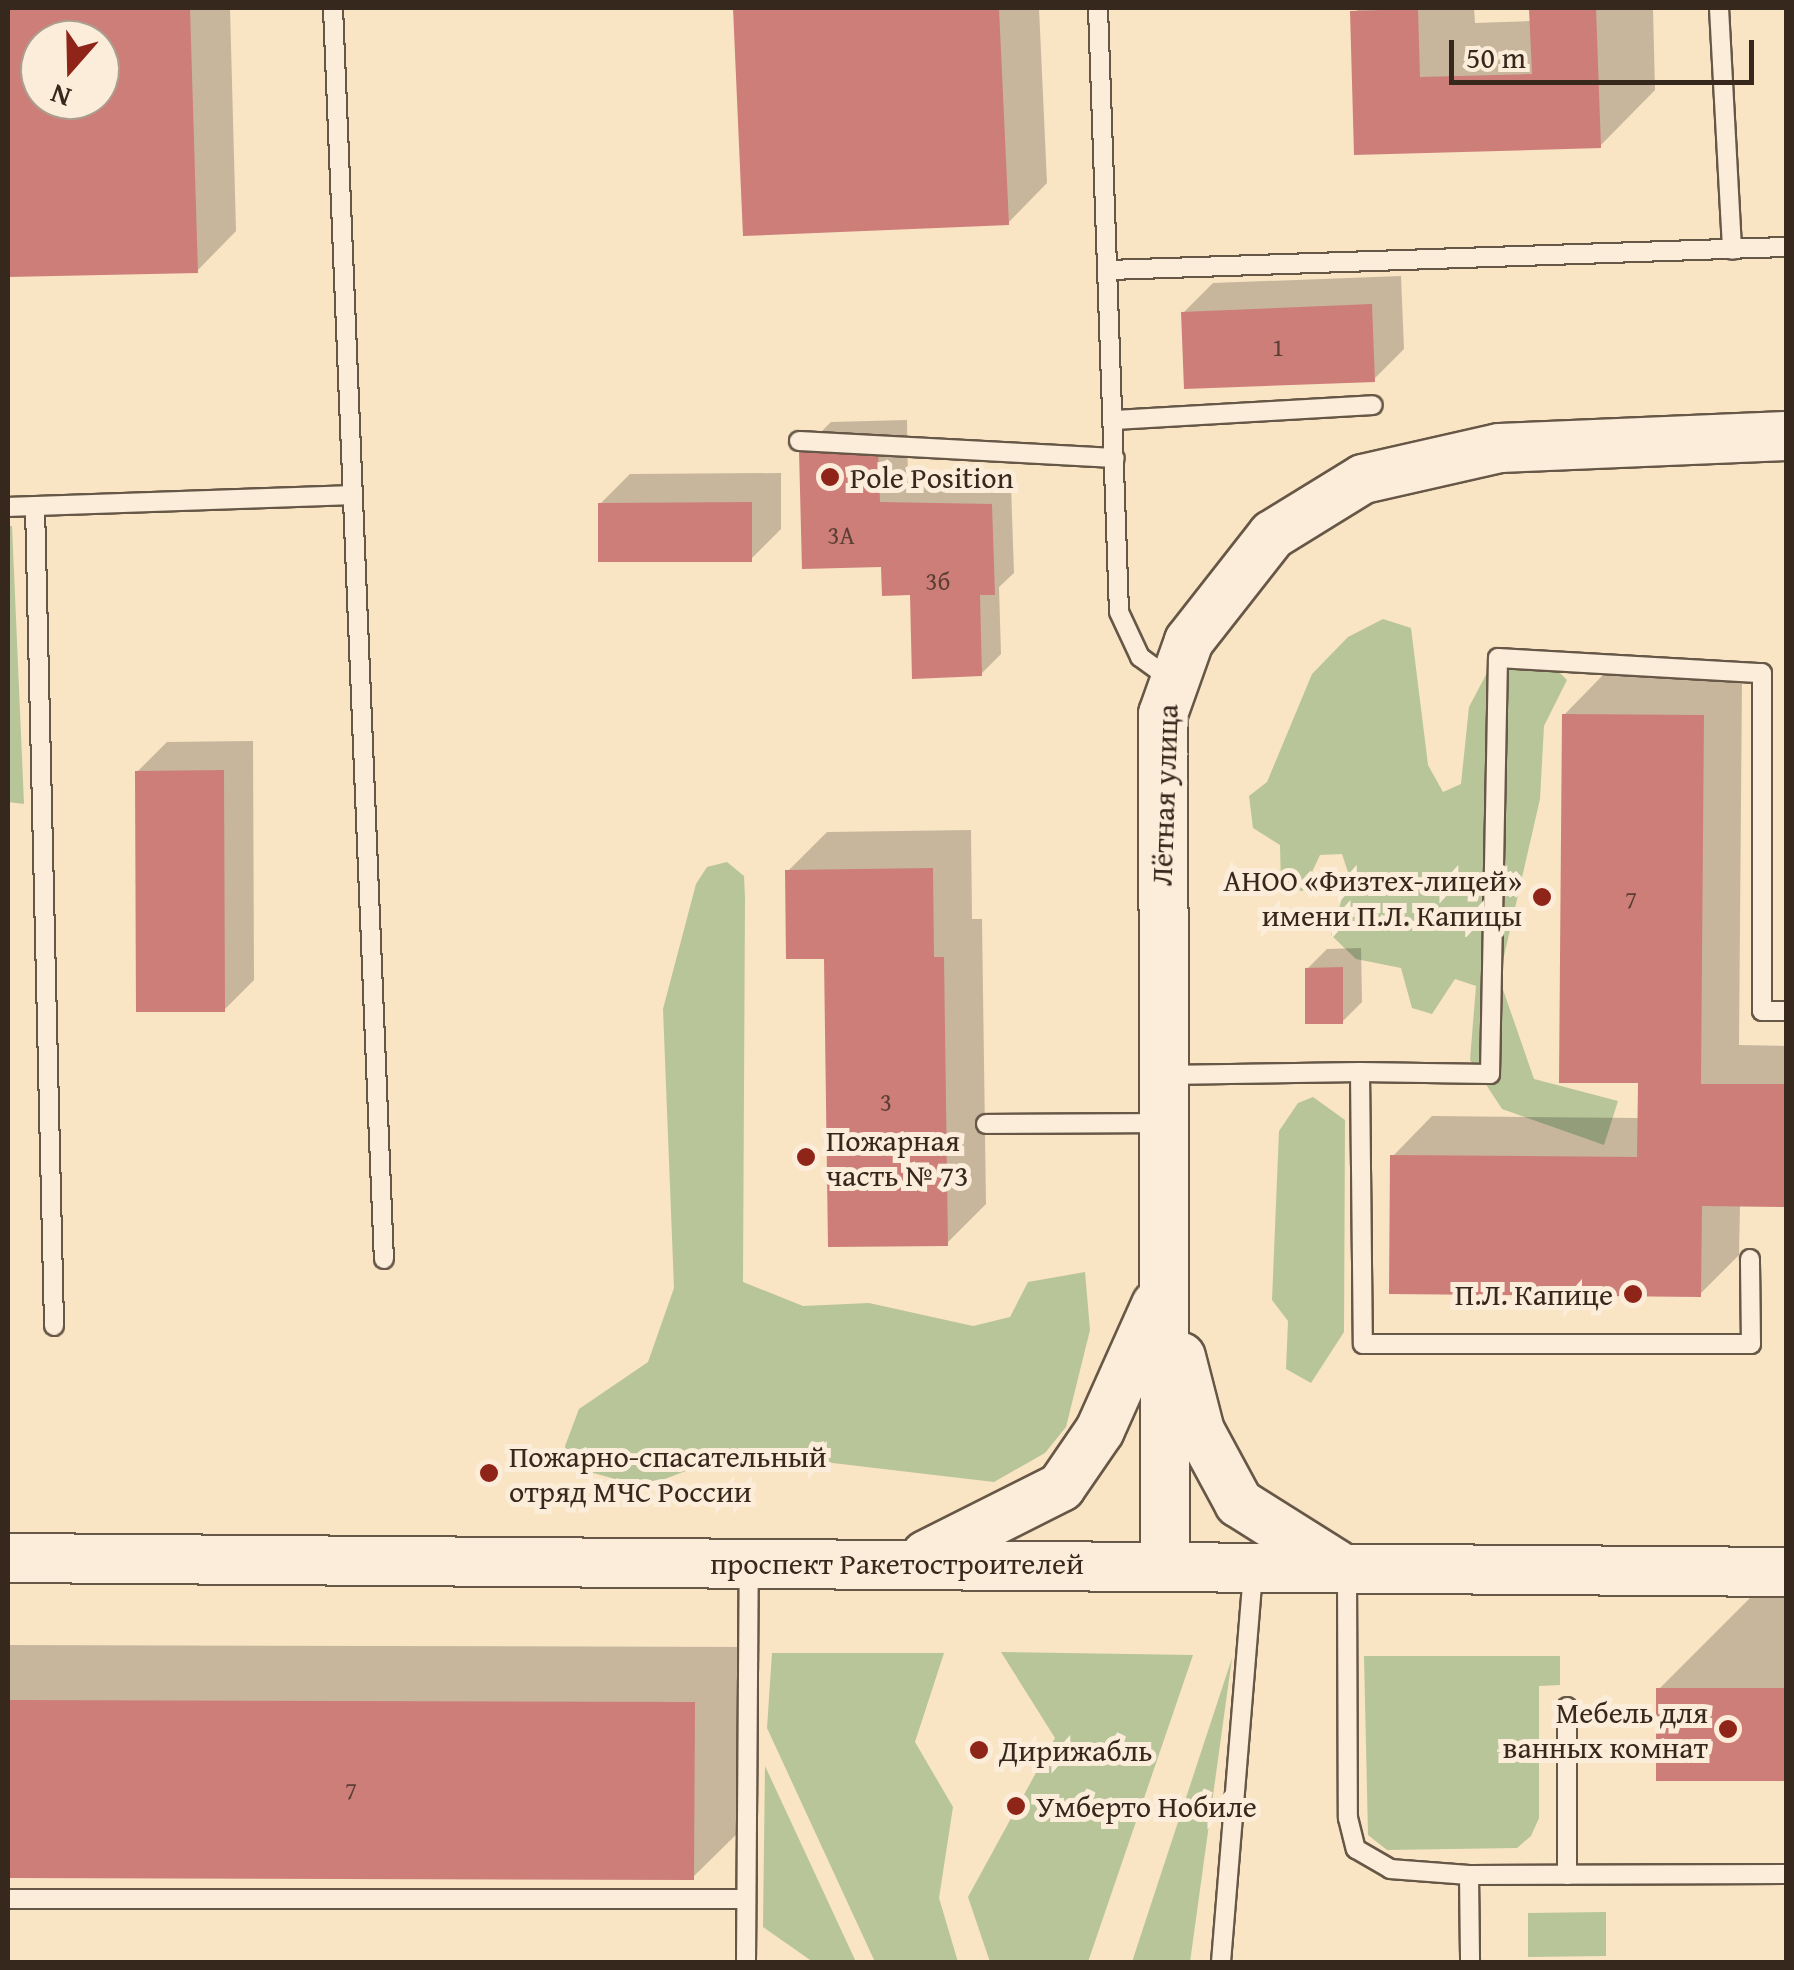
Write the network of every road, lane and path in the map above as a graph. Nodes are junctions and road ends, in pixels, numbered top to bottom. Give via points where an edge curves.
1 (333, 8) edge
2 (1098, 8) edge
3 (1719, 8) edge
4 (1786, 247) edge
5 (1732, 250) junction
6 (1110, 270) junction
7 (1373, 405) dead end
8 (1115, 420) junction
9 (1786, 436) edge
10 (799, 441) dead end
11 (1115, 458) junction
12 (352, 494) junction
13 (8, 506) edge
14 (35, 506) junction
15 (1170, 678) junction
16 (1786, 1012) edge
17 (1360, 1072) junction
18 (1162, 1075) junction
19 (1162, 1123) junction
20 (986, 1124) dead end
21 (384, 1259) dead end
22 (1750, 1260) dead end
23 (1163, 1288) junction
24 (54, 1326) dead end
25 (8, 1558) edge
26 (749, 1562) junction
27 (904, 1563) junction
28 (1165, 1565) junction
29 (1254, 1567) junction
30 (1345, 1568) junction
31 (1786, 1572) edge
32 (1567, 1707) dead end
33 (1786, 1874) edge
34 (1469, 1875) junction
35 (1567, 1875) junction
36 (658, 1880) dead end
37 (8, 1899) edge
38 (658, 1899) junction
39 (746, 1900) junction
40 (746, 1962) edge
41 (1222, 1962) edge
42 (1470, 1962) edge

1 - 12 lane
2 - 6 lane
3 - 5 lane
4 - 5 lane
5 - 6 lane
6 - 8 lane
7 - 8 lane
8 - 11 lane
9 - 15 street, Лётная улица via 1500,448 1364,479 1272,534 1224,586
10 - 11 lane
11 - 15 lane via 1118,612 1140,656
12 - 14 lane
12 - 21 lane
13 - 14 lane
14 - 24 lane
15 - 18 street, Лётная улица
16 - 17 lane via 1762,1011 1762,673 1498,658 1490,1074
17 - 18 lane
17 - 22 lane via 1364,1344 1750,1344
18 - 19 street, Лётная улица
19 - 20 lane
19 - 23 street, Лётная улица
23 - 27 street via 1100,1430 1061,1487
23 - 28 street, Лётная улица
23 - 30 street via 1218,1473 1239,1503
25 - 26 street, проспект Ракетостроителей
26 - 27 street, проспект Ракетостроителей
26 - 39 lane
27 - 28 street, проспект Ракетостроителей
28 - 29 street, проспект Ракетостроителей
29 - 30 street, проспект Ракетостроителей
29 - 41 lane
30 - 31 street, проспект Ракетостроителей
30 - 34 lane via 1348,1818 1356,1849 1390,1869
32 - 35 lane
33 - 35 lane
34 - 35 lane
34 - 42 lane
36 - 38 lane
37 - 38 lane
38 - 39 lane
39 - 40 lane

